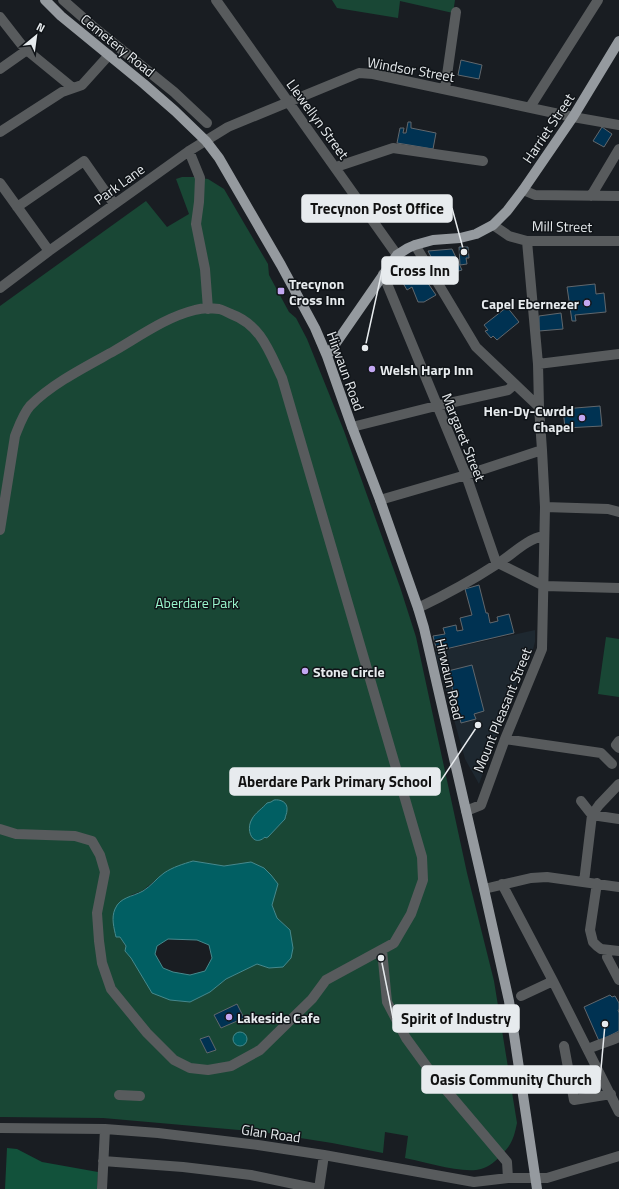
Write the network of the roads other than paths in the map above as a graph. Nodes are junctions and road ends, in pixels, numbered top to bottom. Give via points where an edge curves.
1 (45, 0) edge
2 (63, 0) edge
3 (216, 0) edge
4 (598, 0) edge
5 (456, 12) dead end
6 (0, 18) edge
7 (619, 41) edge
8 (27, 50) junction
9 (109, 55) junction
10 (0, 69) edge
11 (73, 88) junction
12 (445, 89) junction
13 (183, 100) junction
14 (289, 102) junction
15 (530, 107) junction
16 (174, 111) junction
17 (573, 117) junction
18 (207, 123) dead end
19 (619, 125) edge
20 (0, 132) edge
21 (206, 141) junction
22 (619, 150) edge
23 (189, 151) junction
24 (483, 161) dead end
25 (336, 167) junction
26 (0, 183) edge
27 (523, 190) junction
28 (591, 196) junction
29 (619, 196) edge
30 (114, 204) junction
31 (17, 207) junction
32 (493, 225) junction
33 (527, 241) junction
34 (619, 241) edge
35 (415, 244) junction
36 (49, 251) junction
37 (397, 256) junction
38 (384, 274) junction
39 (0, 288) edge
40 (208, 309) junction
41 (619, 354) edge
42 (327, 356) junction
43 (538, 364) junction
44 (515, 384) junction
45 (436, 406) junction
46 (539, 408) junction
47 (352, 427) junction
48 (542, 450) junction
49 (466, 475) junction
50 (380, 500) junction
51 (545, 507) junction
52 (619, 512) edge
53 (0, 530) edge
54 (544, 536) junction
55 (498, 563) junction
56 (544, 586) junction
57 (619, 588) edge
58 (418, 608) junction
59 (505, 739) junction
60 (619, 741) edge
61 (619, 748) edge
62 (612, 764) dead end
63 (619, 784) edge
64 (581, 801) dead end
65 (466, 811) junction
66 (592, 815) junction
67 (619, 819) edge
68 (0, 829) edge
69 (584, 882) junction
70 (598, 883) junction
71 (502, 884) junction
72 (619, 887) edge
73 (484, 889) junction
74 (382, 950) junction
75 (619, 951) edge
76 (607, 957) dead end
77 (619, 980) edge
78 (553, 981) junction
79 (521, 996) dead end
80 (619, 1037) edge
81 (564, 1046) dead end
82 (588, 1049) junction
83 (610, 1094) junction
84 (119, 1095) dead end
85 (140, 1096) dead end
86 (619, 1112) edge
87 (0, 1128) edge
88 (105, 1129) junction
89 (324, 1155) junction
90 (619, 1156) edge
91 (104, 1161) junction
92 (508, 1178) junction
93 (536, 1178) junction
94 (102, 1189) edge
95 (318, 1189) edge
96 (537, 1189) edge

1 - 9 main road, Cemetery Road
2 - 13 street, Cemetery Road
3 - 14 street, Llewellyn Street
4 - 15 street
5 - 12 street
6 - 8 street
7 - 17 main road, Harriet Street
8 - 10 street
8 - 11 street
9 - 11 street via 82,85
9 - 16 main road, Cemetery Road
11 - 20 street via 62,92
12 - 14 street, Windsor Street via 359,73
12 - 15 street, Windsor Street
13 - 16 street
13 - 18 street, Cemetery Road
14 - 21 street, Windsor Street via 228,127
14 - 25 street, Llewellyn Street
15 - 17 street, Windsor Street
16 - 21 main road, Cemetery Road
17 - 19 street, Windsor Street
17 - 27 main road, Harriet Street
21 - 23 street, Park Lane
21 - 42 main road, Hirwaun Road via 220,158 281,265
22 - 28 street
23 - 30 street, Park Lane
23 - 40 street via 200,178 196,224 205,269
24 - 25 street via 393,148
25 - 37 street, Llewellyn Street
26 - 31 street
27 - 28 street via 535,195
27 - 32 main road, Harriet Street
28 - 29 street
30 - 31 street via 84,161
30 - 36 street, Park Lane
31 - 36 street
32 - 33 street, Mill Street via 509,236
32 - 35 main road via 476,234 460,238
33 - 34 street, Mill Street
33 - 43 street, Mount Pleasant Street
35 - 37 main road
35 - 44 street via 476,347
36 - 39 street, Park Lane
37 - 38 main road
38 - 42 main road
38 - 45 street, Margaret Street
40 - 53 street via 180,314 160,324 43,393 29,407 15,436
40 - 74 street via 219,309 252,326 264,341 282,378 422,857 423,880 411,914 394,943
41 - 43 street
42 - 47 main road, Hirwaun Road
43 - 46 street, Mount Pleasant Street
44 - 45 street via 508,390
44 - 46 street
45 - 47 street
45 - 49 street, Margaret Street
46 - 48 street, Mount Pleasant Street
47 - 50 main road, Hirwaun Road
48 - 49 street
48 - 51 street, Mount Pleasant Street
49 - 50 street
49 - 55 street, Margaret Street
50 - 58 main road, Hirwaun Road
51 - 52 street via 608,509
51 - 54 street, Mount Pleasant Street
54 - 55 street via 530,541
54 - 56 street, Mount Pleasant Street
55 - 56 street
55 - 58 street via 457,589
56 - 57 street
56 - 59 street, Mount Pleasant Street via 542,649
58 - 65 main road, Hirwaun Road
59 - 62 street via 601,753
59 - 65 street, Mount Pleasant Street via 480,805
60 - 61 street via 616,745
63 - 66 street
64 - 66 street
65 - 73 main road, Hirwaun Road
66 - 67 street
66 - 69 street
68 - 74 street via 16,834 75,836 92,841 105,872 97,913 102,963 111,989 147,1033 174,1060 190,1068 208,1070 231,1066 260,1050 312,999 326,980
69 - 70 street
69 - 71 street via 547,877
70 - 72 street
70 - 75 street via 590,930 593,942 601,949
71 - 73 street
71 - 78 street
73 - 93 main road, Hirwaun Road via 509,1001
74 - 92 street via 387,1002 406,1038 430,1071 507,1162
76 - 77 street
78 - 79 street
78 - 82 street
80 - 82 street
81 - 83 street via 574,1100
82 - 83 street
83 - 86 street
84 - 85 street
87 - 88 street, Glan Road
88 - 89 street, Glan Road via 158,1133
88 - 91 street
89 - 92 street, Glan Road via 474,1182
89 - 95 street
90 - 93 street via 547,1178
91 - 94 street
91 - 95 street via 250,1175
92 - 93 street, Glan Road
93 - 96 main road, Hirwaun Road

